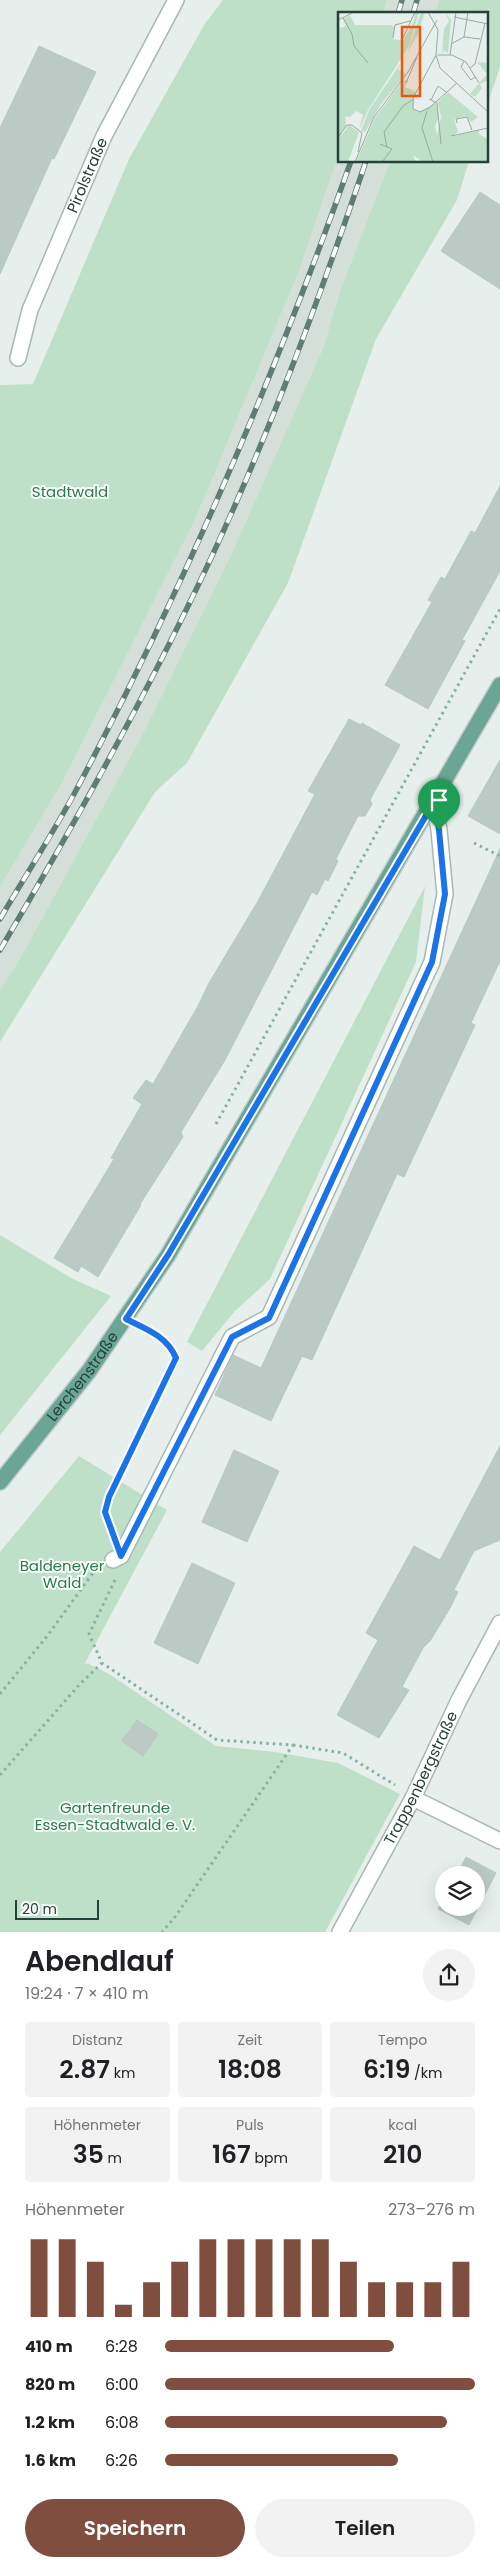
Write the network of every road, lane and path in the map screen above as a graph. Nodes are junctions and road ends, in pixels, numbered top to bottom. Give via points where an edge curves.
1 (176, 0) edge
2 (18, 358) dead end
3 (500, 609) edge
4 (500, 684) edge
5 (434, 802) junction
6 (474, 843) dead end
7 (500, 856) edge
8 (216, 1126) dead end
9 (126, 1319) junction
10 (0, 1482) edge
11 (117, 1558) junction
12 (500, 1624) edge
13 (102, 1664) junction
14 (0, 1694) edge
15 (293, 1746) junction
16 (0, 1775) edge
17 (413, 1798) junction
18 (500, 1840) edge
19 (162, 1932) edge
20 (340, 1932) edge

1 - 2 street, Pirolstraße via 104,136 30,310
3 - 8 path
4 - 5 main road, Lerchenstraße
5 - 9 main road, Lerchenstraße via 168,1255
5 - 11 street via 445,894 432,962 269,1318 232,1337
6 - 7 path
9 - 10 main road, Lerchenstraße via 89,1371
9 - 11 path via 161,1337 171,1346 176,1358 109,1497 105,1512
11 - 13 path via 119,1573 89,1634
11 - 14 path via 100,1564 76,1600
12 - 17 street, Trappenbergstraße via 459,1700
13 - 15 path via 217,1740
13 - 16 path via 80,1684
15 - 17 path via 343,1753
15 - 19 path
17 - 18 street
17 - 20 street, Trappenbergstraße

